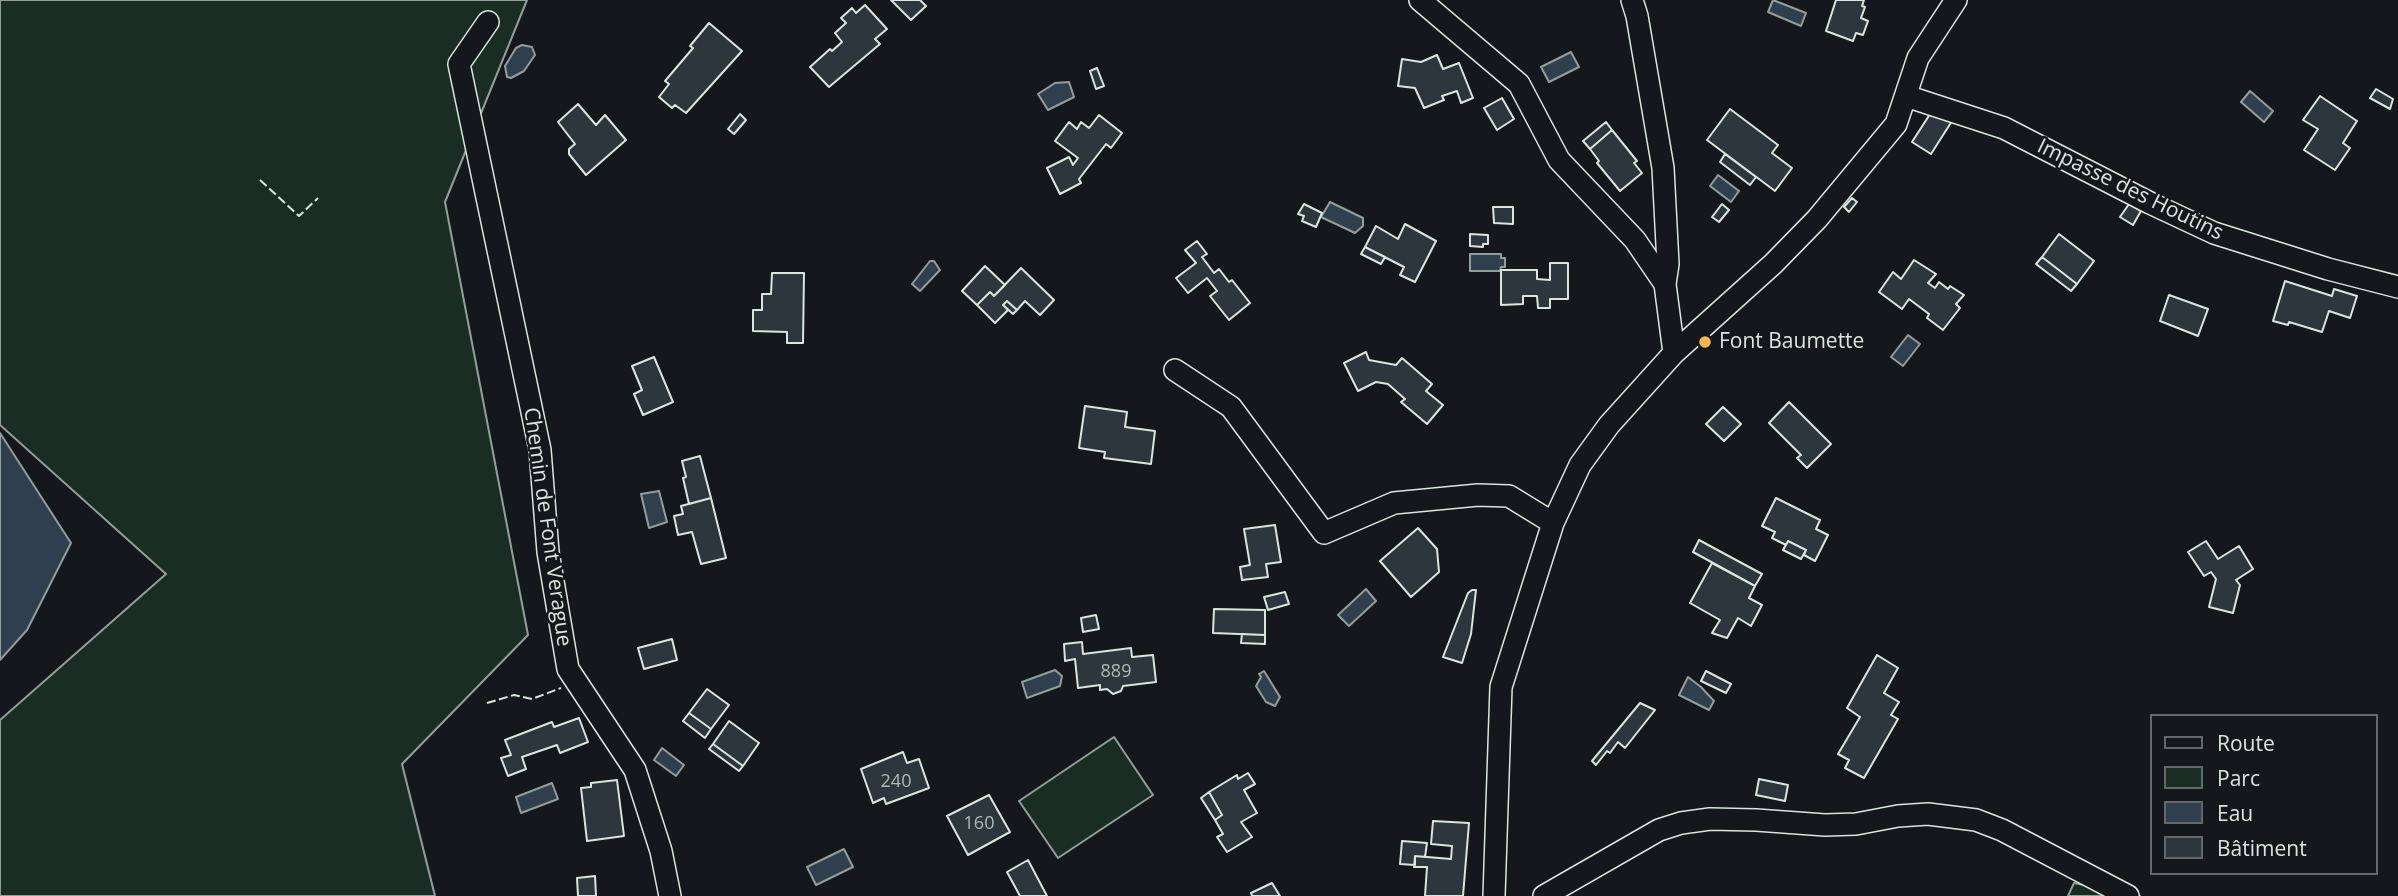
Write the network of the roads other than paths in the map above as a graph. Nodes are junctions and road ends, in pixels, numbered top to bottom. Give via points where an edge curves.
1 (1420, 0) edge
2 (1632, 0) edge
3 (1956, 0) edge
4 (488, 22) dead end
5 (1906, 96) junction
6 (1665, 284) junction
7 (2398, 287) edge
8 (1674, 353) junction
9 (1175, 370) dead end
10 (1553, 523) junction
11 (670, 896) edge
12 (1494, 896) edge
13 (1544, 896) edge
14 (2128, 896) edge

1 - 6 street via 1519,84 1559,160 1635,240
2 - 6 street via 1663,169
3 - 5 street via 1918,58
4 - 11 street, Chemin de Font Verague via 459,64 540,450 548,552 568,669 635,770
5 - 7 street, Impasse des Houtins via 2004,128 2214,233
5 - 8 street via 1896,124 1817,219
6 - 8 street
8 - 10 street via 1609,425 1580,465
9 - 10 street via 1231,407 1324,533 1394,503 1478,495 1509,496
10 - 12 street via 1501,687
13 - 14 street via 1659,830 1681,823 1710,819 1856,824 1928,814 1976,820 2002,830

